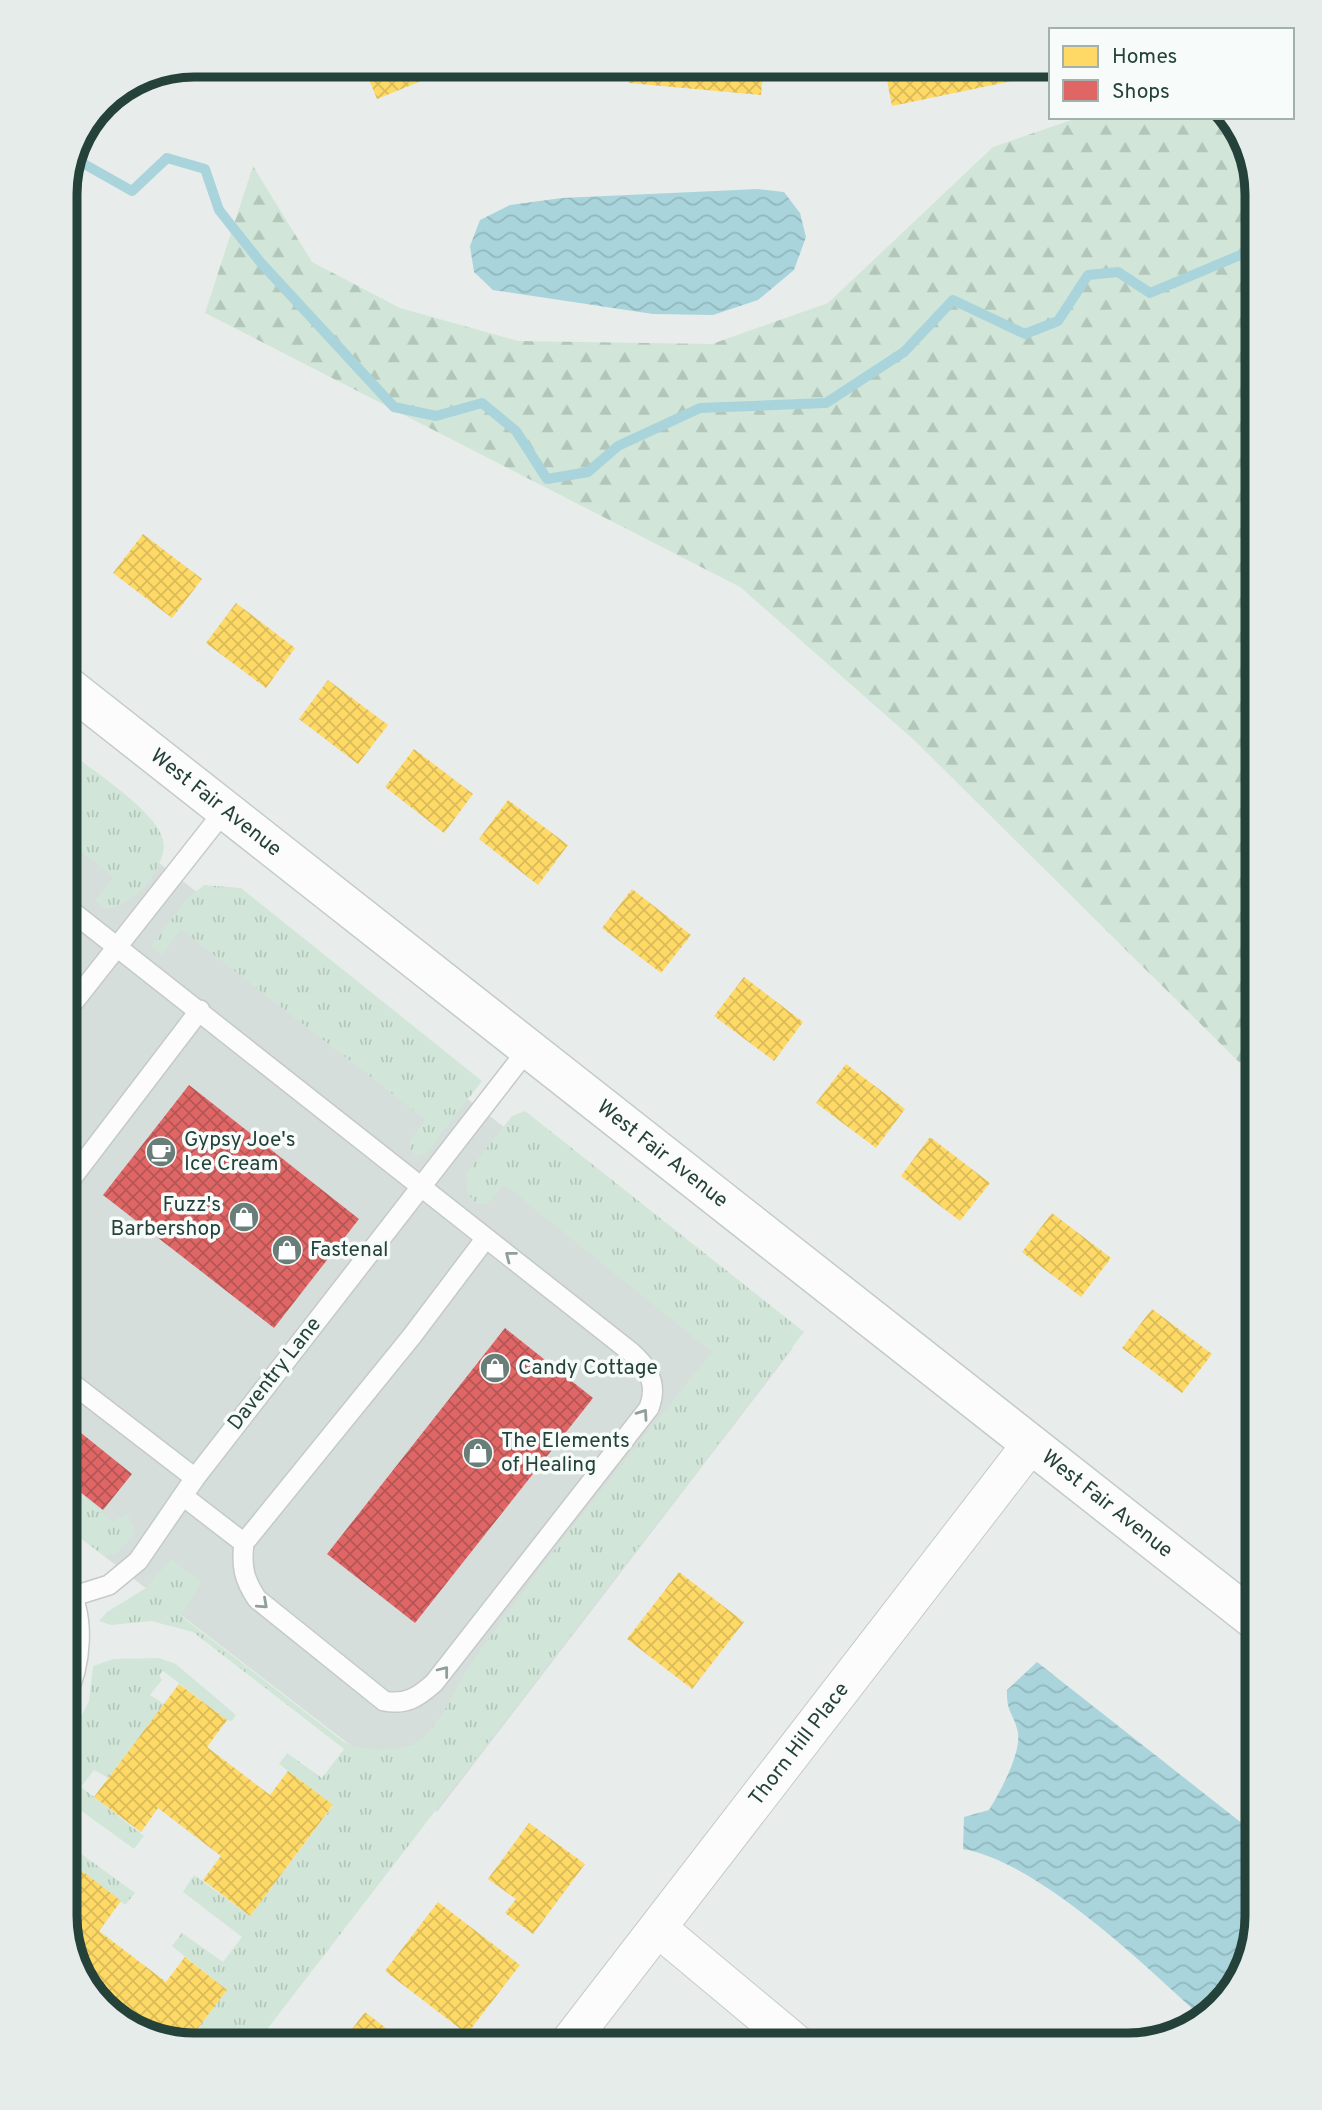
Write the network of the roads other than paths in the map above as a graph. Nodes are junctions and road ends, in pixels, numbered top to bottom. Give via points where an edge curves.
1 (77, 693) edge
2 (225, 810) junction
3 (77, 916) edge
4 (115, 946) junction
5 (77, 997) edge
6 (200, 1010) junction
7 (528, 1049) junction
8 (77, 1171) edge
9 (421, 1185) junction
10 (486, 1238) junction
11 (77, 1387) edge
12 (1031, 1444) junction
13 (195, 1478) junction
14 (183, 1496) junction
15 (244, 1543) junction
16 (77, 1589) edge
17 (1245, 1613) edge
18 (77, 1635) edge
19 (77, 1662) edge
20 (659, 1928) junction
21 (576, 2033) edge
22 (784, 2033) edge

1 - 2 street, West Fair Avenue
2 - 4 lane
2 - 7 street, West Fair Avenue
3 - 4 lane
4 - 5 lane
4 - 6 lane
6 - 8 lane
6 - 9 lane
7 - 9 lane, Daventry Lane
7 - 12 street, West Fair Avenue
9 - 10 lane
9 - 13 lane, Daventry Lane
10 - 15 lane
15 -> 10 lane via 241,1564 257,1600 384,1701 399,1704 417,1699 434,1683 649,1408 653,1397 646,1366
11 - 13 lane
12 - 17 street, West Fair Avenue
12 - 20 street, Thorn Hill Place
13 - 14 lane, Daventry Lane
14 - 15 lane
14 - 16 lane, Daventry Lane via 138,1561 109,1585
18 - 19 lane, Daventry Lane
20 - 21 street, Thorn Hill Place
20 - 22 street

